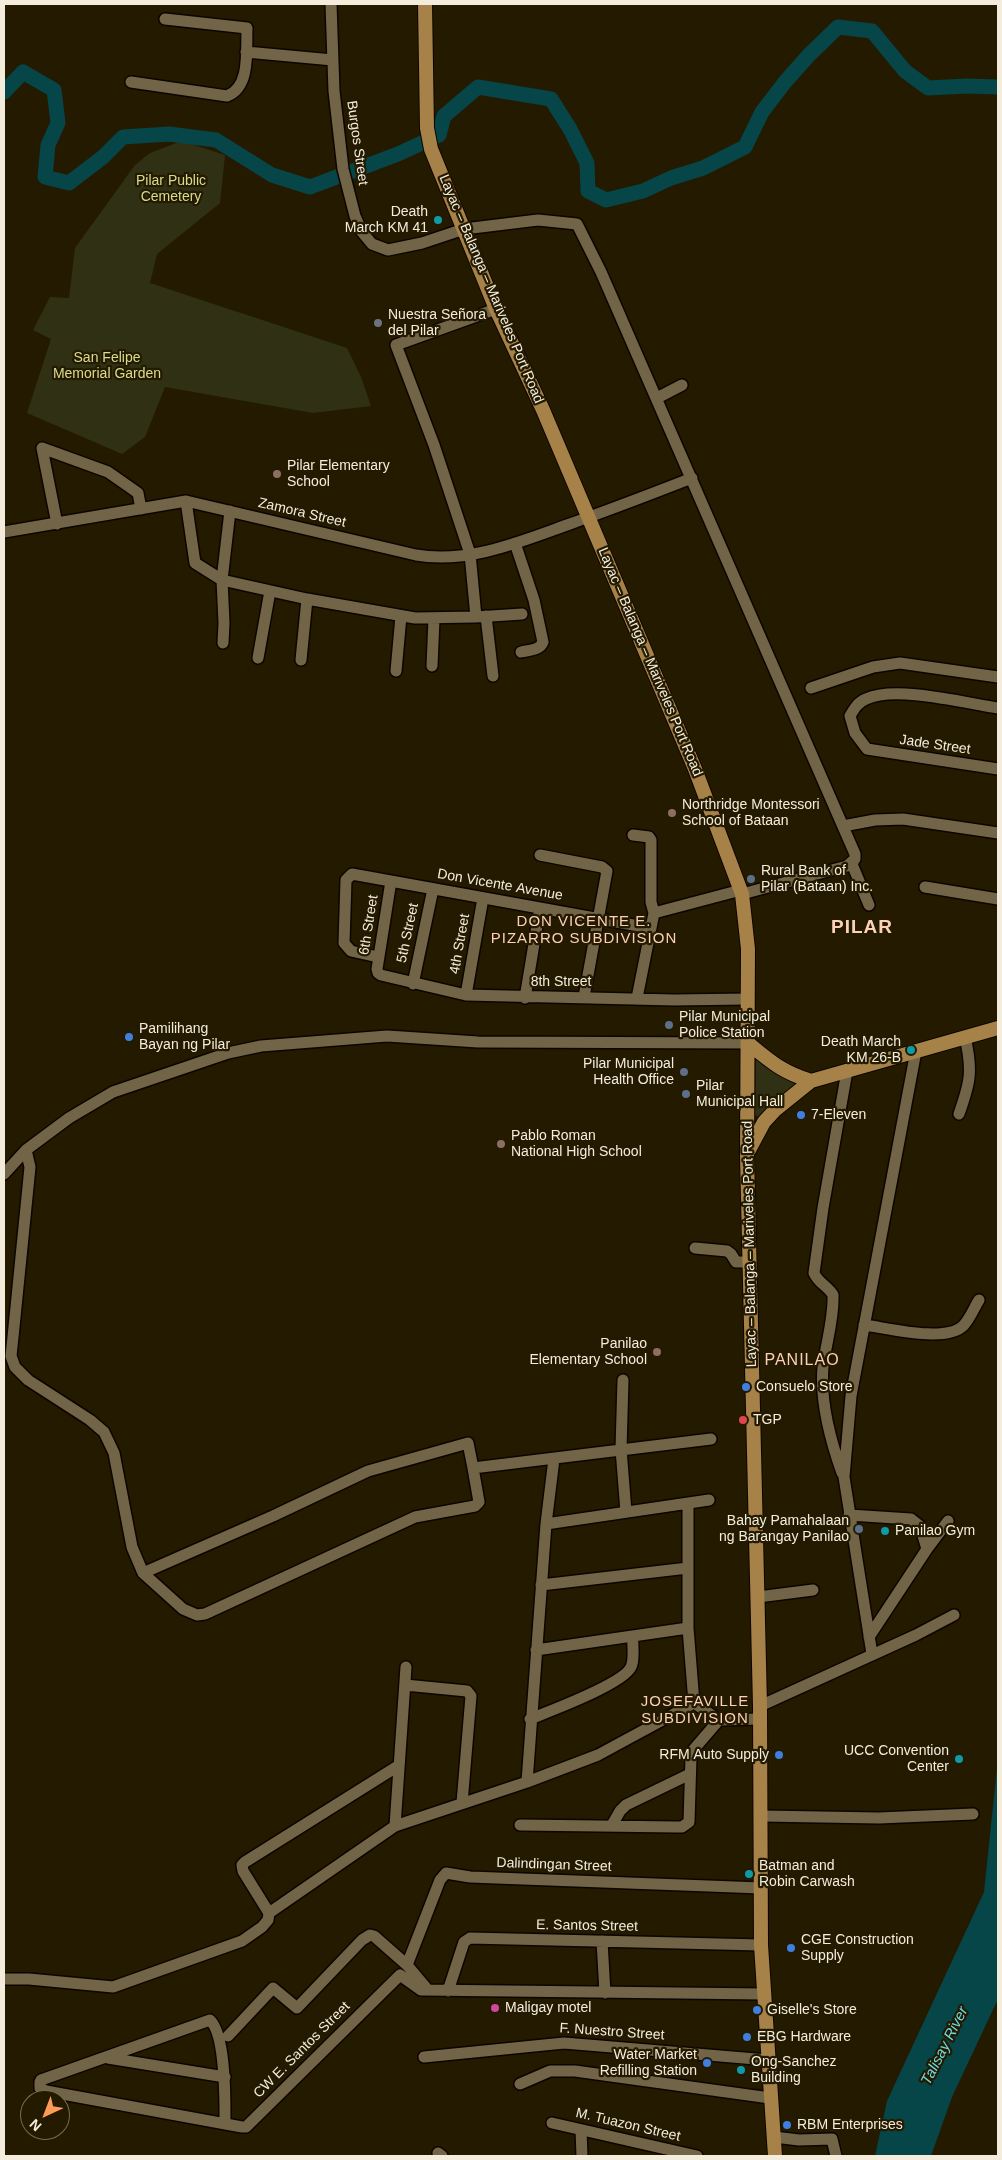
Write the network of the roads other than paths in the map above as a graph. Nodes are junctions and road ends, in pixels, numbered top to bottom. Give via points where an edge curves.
1 (331, 4) edge
2 (425, 4) edge
3 (165, 19) dead end
4 (246, 52) junction
5 (333, 60) junction
6 (131, 82) dead end
7 (464, 228) junction
8 (496, 309) junction
9 (682, 384) dead end
10 (657, 398) junction
11 (692, 478) junction
12 (186, 501) junction
13 (140, 509) junction
14 (230, 511) junction
15 (589, 517) junction
16 (57, 524) junction
17 (4, 532) edge
18 (515, 543) junction
19 (470, 554) junction
20 (222, 580) junction
21 (270, 591) junction
22 (307, 599) junction
23 (522, 614) dead end
24 (401, 616) junction
25 (481, 617) junction
26 (434, 619) junction
27 (223, 643) dead end
28 (521, 652) dead end
29 (258, 658) dead end
30 (301, 660) dead end
31 (432, 666) dead end
32 (396, 671) dead end
33 (493, 676) dead end
34 (998, 677) edge
35 (811, 688) dead end
36 (998, 708) edge
37 (998, 769) edge
38 (843, 826) junction
39 (998, 833) edge
40 (633, 835) dead end
41 (540, 854) dead end
42 (852, 864) junction
43 (391, 881) junction
44 (925, 887) dead end
45 (433, 889) junction
46 (742, 892) junction
47 (483, 898) junction
48 (998, 899) edge
49 (869, 905) dead end
50 (540, 908) junction
51 (654, 913) junction
52 (599, 918) junction
53 (650, 928) junction
54 (378, 957) junction
55 (378, 973) joint
56 (413, 984) junction
57 (466, 994) junction
58 (584, 997) junction
59 (525, 998) junction
60 (637, 998) junction
61 (748, 999) junction
62 (998, 1028) edge
63 (965, 1037) junction
64 (748, 1043) junction
65 (916, 1051) junction
66 (847, 1071) junction
67 (811, 1081) junction
68 (959, 1114) dead end
69 (26, 1150) junction
70 (747, 1156) junction
71 (4, 1174) edge
72 (695, 1248) dead end
73 (749, 1262) junction
74 (979, 1300) dead end
75 (864, 1325) junction
76 (623, 1380) dead end
77 (711, 1439) dead end
78 (621, 1449) junction
79 (554, 1459) junction
80 (472, 1468) junction
81 (844, 1476) junction
82 (709, 1500) dead end
83 (688, 1503) junction
84 (626, 1512) junction
85 (849, 1515) junction
86 (948, 1521) dead end
87 (546, 1524) junction
88 (927, 1549) junction
89 (688, 1568) junction
90 (142, 1573) junction
91 (541, 1585) junction
92 (813, 1590) dead end
93 (758, 1597) junction
94 (954, 1615) dead end
95 (688, 1628) junction
96 (633, 1636) junction
97 (869, 1637) junction
98 (536, 1650) junction
99 (872, 1654) junction
100 (406, 1667) dead end
101 (405, 1685) junction
102 (694, 1703) junction
103 (760, 1712) junction
104 (530, 1718) junction
105 (719, 1720) junction
106 (398, 1766) junction
107 (690, 1774) junction
108 (527, 1782) junction
109 (462, 1803) junction
110 (974, 1814) dead end
111 (762, 1816) junction
112 (520, 1825) dead end
113 (612, 1825) junction
114 (395, 1826) junction
115 (761, 1888) junction
116 (268, 1913) junction
117 (602, 1941) junction
118 (761, 1945) junction
119 (407, 1964) junction
120 (4, 1979) edge
121 (428, 1990) junction
122 (448, 1991) junction
123 (605, 1993) junction
124 (765, 1994) junction
125 (228, 2036) dead end
126 (424, 2057) dead end
127 (105, 2058) junction
128 (768, 2060) junction
129 (225, 2077) junction
130 (520, 2084) dead end
131 (770, 2098) junction
132 (552, 2123) dead end
133 (225, 2124) junction
134 (581, 2130) junction
135 (774, 2137) junction
136 (639, 2144) junction
137 (581, 2155) edge
138 (639, 2156) edge
139 (697, 2156) edge
140 (775, 2156) edge
141 (836, 2156) edge

1 - 5 street, Burgos Street
2 - 7 main road, Layac – Balanga – Mariveles Port Road via 427,128 431,149
3 - 4 street via 247,28
4 - 5 street
4 - 6 street via 242,83 227,96
5 - 7 street, Burgos Street via 343,168 362,232 372,244 388,250 422,243
7 - 8 main road, Layac – Balanga – Mariveles Port Road
7 - 10 street, Burgos Street via 538,220 577,224
8 - 15 main road, Layac – Balanga – Mariveles Port Road
8 - 19 street via 396,345
9 - 10 street
10 - 11 street
11 - 15 street, Zamora Street
11 - 38 street
12 - 13 street, Zamora Street
12 - 14 street, Zamora Street
12 - 20 street via 195,563
13 - 16 street, Zamora Street
13 - 16 street via 138,493 108,472 42,448
14 - 19 street, Zamora Street via 416,556 446,558
14 - 20 street
15 - 18 street, Zamora Street
15 - 46 main road, Layac – Balanga – Mariveles Port Road via 695,769
16 - 17 street, Zamora Street
18 - 19 street, Zamora Street
18 - 28 street via 534,600 543,642 537,649
19 - 25 street
20 - 21 street
20 - 27 street
21 - 22 street
21 - 29 street
22 - 24 street
22 - 30 street
23 - 25 street
24 - 26 street
24 - 32 street
25 - 26 street
25 - 33 street
26 - 31 street
34 - 35 street via 900,663 873,667
36 - 37 street, Jade Street via 892,692 872,697 858,705 850,716 855,733 867,749
38 - 39 street via 902,819
38 - 42 street via 855,854
40 - 51 street via 651,840 651,902
41 - 52 street via 602,867 607,872
42 - 46 street
42 - 49 street
43 - 45 street, Don Vicente Avenue
43 - 54 street, 6th Street
43 - 54 street, Don Vicente Avenue via 352,874 346,880 344,943 351,951
44 - 48 street
45 - 47 street, Don Vicente Avenue
45 - 56 street, 5th Street
46 - 51 street
46 - 61 main road, Layac – Balanga – Mariveles Port Road via 748,945
47 - 50 street, Don Vicente Avenue
47 - 57 street, 4th Street
50 - 52 street, Don Vicente Avenue
50 - 59 street
51 - 53 street
52 - 53 street, Don Vicente Avenue
52 - 58 street
53 - 60 street
54 - 55 street, 6th Street
55 - 56 street, 8th Street
56 - 57 street, 8th Street
57 - 59 street, 8th Street
58 - 59 street, 8th Street
58 - 60 street, 8th Street
60 - 61 street, 8th Street
61 - 64 main road, Layac – Balanga – Mariveles Port Road
62 - 63 main road
63 - 65 main road
63 - 68 street via 970,1079
64 - 67 main road via 774,1066
64 - 69 street via 478,1042 387,1036 261,1046 228,1053 113,1092 69,1118
64 - 70 main road, Layac – Balanga – Mariveles Port Road
65 - 66 main road
65 - 75 street
66 - 67 main road
66 - 81 street via 814,1273 816,1279 833,1294 822,1377 835,1453
67 - 70 main road via 764,1122
69 - 71 street
69 - 90 street via 30,1167 11,1356 15,1367 28,1380 104,1432 114,1453 132,1547
70 - 73 main road, Layac – Balanga – Mariveles Port Road
72 - 73 street via 727,1251 736,1262
73 - 93 main road, Layac – Balanga – Mariveles Port Road
74 - 75 street via 964,1326 948,1334 932,1335
75 - 81 street via 851,1396
76 - 78 street
77 - 78 street
78 - 79 street
78 - 84 street
79 - 80 street
79 - 87 street
80 - 90 street via 468,1443 368,1471
80 - 90 street via 479,1502 475,1506 415,1517 205,1614 197,1615 183,1609
81 - 85 street
82 - 83 street
83 - 84 street
83 - 89 street
84 - 87 street
85 - 88 street via 911,1518 918,1522
85 - 97 street
86 - 88 street
87 - 91 street
88 - 97 street
89 - 91 street
89 - 95 street
91 - 98 street
92 - 93 street
93 - 103 main road, Layac – Balanga – Mariveles Port Road
94 - 99 street
95 - 96 street
95 - 102 street
96 - 98 street
96 - 104 street via 632,1664 625,1674 593,1693
97 - 99 street
98 - 104 street
99 - 103 street
100 - 101 street
101 - 106 street
101 - 109 street via 466,1692 471,1696
102 - 105 street
102 - 108 street via 598,1755
103 - 105 street
103 - 111 main road, Layac – Balanga – Mariveles Port Road
104 - 108 street
105 - 107 street via 694,1749
106 - 114 street
106 - 116 street via 242,1865
107 - 113 street via 623,1807
107 - 113 street via 689,1822 686,1825
108 - 109 street
109 - 114 street
110 - 111 street via 879,1818
111 - 115 main road, Layac – Balanga – Mariveles Port Road
112 - 113 street
114 - 116 street
115 - 118 main road, Layac – Balanga – Mariveles Port Road
115 - 119 street, Dalindingan Street via 470,1877 446,1873 440,1880
116 - 120 street via 268,1920 262,1927 242,1941 113,1987
117 - 118 street, E. Santos Street
117 - 122 street, E. Santos Street via 470,1938 464,1942
117 - 123 street
118 - 124 main road, Layac – Balanga – Mariveles Port Road
119 - 121 street
119 - 125 street via 370,1935 297,2008 273,1988
121 - 122 street, CW E. Santos Street
121 - 133 street, CW E. Santos Street via 418,1989 403,1976 397,1976 250,2124 242,2127
122 - 123 street, CW E. Santos Street
123 - 124 street, CW E. Santos Street
124 - 128 main road, Layac – Balanga – Mariveles Port Road
126 - 128 street, F. Nuestro Street via 564,2043
127 - 129 street
127 - 129 street, CW E. Santos Street via 210,2020 216,2030
127 - 133 street, CW E. Santos Street via 41,2080 40,2088
128 - 131 main road, Layac – Balanga – Mariveles Port Road
129 - 133 street
130 - 131 street via 550,2071 575,2070
131 - 135 main road, Layac – Balanga – Mariveles Port Road
132 - 134 street, M. Tuazon Street
134 - 136 street, M. Tuazon Street
134 - 137 street
135 - 140 main road, Layac – Balanga – Mariveles Port Road
135 - 141 street via 832,2139
136 - 138 street
136 - 139 street, M. Tuazon Street

